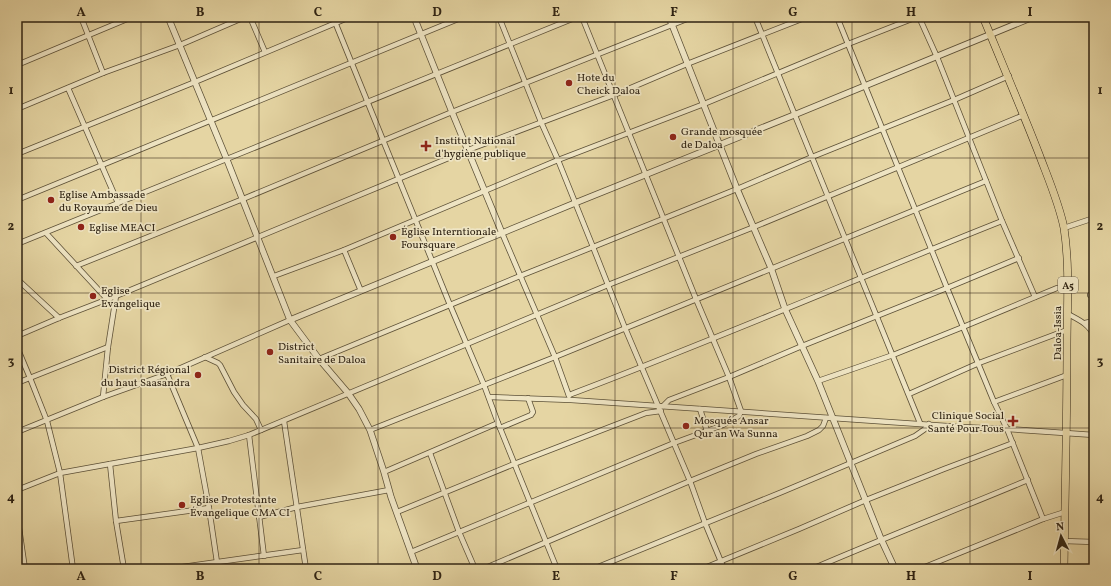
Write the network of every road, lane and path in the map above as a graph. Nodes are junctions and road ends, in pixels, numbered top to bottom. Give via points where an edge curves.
1 (81, 17) edge
2 (132, 17) edge
3 (168, 17) edge
4 (245, 17) edge
5 (250, 17) edge
6 (333, 17) edge
7 (350, 17) edge
8 (414, 17) edge
9 (463, 17) edge
10 (499, 17) edge
11 (577, 17) edge
12 (582, 17) edge
13 (669, 17) edge
14 (692, 17) edge
15 (754, 17) edge
16 (806, 17) edge
17 (837, 17) edge
18 (918, 17) edge
19 (983, 17) edge
20 (1033, 17) edge
21 (336, 23) junction
22 (672, 25) junction
23 (421, 34) junction
24 (89, 35) junction
25 (762, 35) junction
26 (990, 35) junction
27 (511, 44) junction
28 (848, 44) junction
29 (180, 45) junction
30 (265, 52) junction
31 (597, 55) junction
32 (937, 57) junction
33 (351, 62) junction
34 (687, 64) junction
35 (17, 65) edge
36 (103, 73) junction
37 (437, 73) junction
38 (777, 74) junction
39 (1009, 76) junction
40 (195, 82) junction
41 (526, 83) junction
42 (865, 86) junction
43 (68, 88) junction
44 (614, 95) junction
45 (954, 100) junction
46 (368, 102) junction
47 (704, 104) junction
48 (17, 109) edge
49 (452, 112) junction
50 (794, 115) junction
51 (1024, 115) junction
52 (210, 120) junction
53 (541, 122) junction
54 (85, 126) junction
55 (883, 129) junction
56 (630, 133) junction
57 (970, 138) junction
58 (384, 140) junction
59 (720, 145) junction
60 (468, 150) junction
61 (17, 154) edge
62 (812, 157) junction
63 (227, 160) junction
64 (558, 160) junction
65 (102, 164) junction
66 (898, 167) junction
67 (646, 175) junction
68 (399, 178) junction
69 (986, 181) junction
70 (737, 189) junction
71 (485, 190) junction
72 (827, 196) junction
73 (242, 198) junction
74 (17, 200) edge
75 (118, 203) junction
76 (575, 203) junction
77 (916, 210) junction
78 (664, 218) junction
79 (1094, 218) edge
80 (416, 220) junction
81 (1002, 221) junction
82 (754, 227) junction
83 (1064, 228) junction
84 (46, 233) junction
85 (502, 233) junction
86 (258, 238) junction
87 (845, 238) junction
88 (17, 244) edge
89 (593, 247) junction
90 (931, 249) junction
91 (344, 250) junction
92 (680, 257) junction
93 (1019, 258) junction
94 (432, 262) junction
95 (76, 266) junction
96 (772, 268) junction
97 (274, 276) junction
98 (520, 276) junction
99 (861, 278) junction
100 (17, 279) edge
101 (608, 285) junction
102 (947, 288) junction
103 (1068, 288) junction
104 (361, 291) junction
105 (116, 296) junction
106 (1035, 297) junction
107 (107, 299) junction
108 (696, 299) junction
109 (450, 305) junction
110 (785, 309) junction
111 (1068, 314) junction
112 (537, 315) junction
113 (877, 316) junction
114 (59, 318) junction
115 (290, 320) junction
116 (1094, 321) edge
117 (1085, 323) junction
118 (963, 327) junction
119 (625, 328) junction
120 (1067, 330) junction
121 (17, 336) edge
122 (1094, 336) edge
123 (713, 339) junction
124 (467, 345) junction
125 (802, 346) junction
126 (17, 347) edge
127 (108, 347) junction
128 (893, 355) junction
129 (205, 357) junction
130 (555, 357) junction
131 (319, 359) junction
132 (979, 363) junction
133 (642, 367) junction
134 (167, 374) junction
135 (1067, 375) junction
136 (729, 377) junction
137 (30, 378) junction
138 (818, 381) junction
139 (17, 383) edge
140 (484, 385) junction
141 (348, 393) junction
142 (909, 394) junction
143 (103, 397) junction
144 (489, 397) junction
145 (570, 397) junction
146 (528, 398) junction
147 (994, 402) junction
148 (661, 408) junction
149 (700, 409) junction
150 (741, 411) junction
151 (829, 418) junction
152 (46, 421) junction
153 (284, 421) junction
154 (920, 423) junction
155 (929, 424) junction
156 (499, 425) junction
157 (1007, 429) junction
158 (262, 430) junction
159 (370, 430) junction
160 (707, 431) junction
161 (17, 432) edge
162 (1067, 433) junction
163 (249, 435) junction
164 (1094, 435) edge
165 (674, 443) junction
166 (1013, 444) junction
167 (198, 448) junction
168 (430, 453) junction
169 (850, 463) junction
170 (110, 464) junction
171 (514, 464) junction
172 (384, 472) junction
173 (60, 473) junction
174 (1028, 480) junction
175 (690, 481) junction
176 (17, 490) edge
177 (389, 490) junction
178 (444, 493) junction
179 (866, 500) junction
180 (530, 503) junction
181 (297, 507) junction
182 (209, 508) junction
183 (396, 512) junction
184 (1065, 512) junction
185 (17, 514) edge
186 (259, 517) junction
187 (1043, 519) junction
188 (116, 522) junction
189 (705, 523) junction
190 (459, 532) junction
191 (882, 540) junction
192 (1064, 541) junction
193 (546, 542) junction
194 (1094, 542) edge
195 (303, 550) junction
196 (411, 552) junction
197 (264, 556) junction
198 (720, 561) junction
199 (216, 562) junction
200 (1064, 568) edge
201 (25, 569) edge
202 (73, 569) edge
203 (124, 569) edge
204 (168, 569) edge
205 (218, 569) edge
206 (306, 569) edge
207 (417, 569) edge
208 (474, 569) edge
209 (483, 569) edge
210 (557, 569) edge
211 (592, 569) edge
212 (702, 569) edge
213 (724, 569) edge
214 (812, 569) edge
215 (895, 569) edge
216 (920, 569) edge
217 (1040, 569) edge

1 - 24 street
2 - 24 street
3 - 29 street
4 - 29 street
5 - 30 street
6 - 21 street
7 - 21 street
8 - 23 street
9 - 23 street
10 - 27 street
11 - 27 street
12 - 31 street
13 - 22 street
14 - 22 street
15 - 25 street
16 - 25 street
17 - 28 street
18 - 28 street
18 - 32 street
19 - 26 main road, Daloa-Issia / A5
20 - 26 street
21 - 30 street
21 - 33 street
22 - 31 street
22 - 34 street
23 - 33 street
23 - 37 street
24 - 35 street
24 - 36 street
25 - 34 street
25 - 38 street
26 - 32 street
26 - 39 main road, Daloa-Issia / A5
27 - 37 street
27 - 41 street
28 - 38 street
28 - 42 street
29 - 36 street
29 - 40 street
30 - 40 street
31 - 41 street
31 - 44 street
32 - 42 street
32 - 45 street
33 - 46 street
33 - 52 street
34 - 44 street
34 - 47 street
36 - 43 street
37 - 46 street
37 - 49 street
38 - 47 street
38 - 50 street
39 - 45 street
39 - 51 main road, Daloa-Issia / A5
40 - 52 street
40 - 54 street
41 - 49 street
41 - 53 street
42 - 50 street
42 - 55 street
43 - 48 street
43 - 54 street
44 - 53 street
44 - 56 street
45 - 55 street
45 - 57 street
46 - 58 street
46 - 63 street
47 - 56 street
47 - 59 street
49 - 58 street
49 - 60 street
50 - 59 street
50 - 62 street
51 - 57 street
51 - 83 main road, Daloa-Issia / A5 via 1051,185
52 - 63 street
52 - 65 street
53 - 60 street
53 - 64 street
54 - 61 street
54 - 65 street
55 - 62 street
55 - 66 street
56 - 64 street
56 - 67 street
57 - 66 street
57 - 69 street
58 - 68 street
58 - 73 street
59 - 67 street
59 - 70 street
60 - 68 street
60 - 71 street
62 - 70 street
62 - 72 street
63 - 73 street
63 - 75 street
64 - 71 street
64 - 76 street
65 - 74 street
65 - 75 street
66 - 72 street
66 - 77 street
67 - 76 street
67 - 78 street
68 - 80 street
68 - 86 street
69 - 77 street
69 - 81 street
70 - 78 street
70 - 82 street
71 - 80 street
71 - 85 street
72 - 82 street
72 - 87 street
73 - 86 street
73 - 95 street
75 - 84 street
76 - 85 street
76 - 89 street
77 - 87 street
77 - 90 street
78 - 89 street
78 - 92 street
79 - 83 street
80 - 91 street
80 - 94 street
81 - 90 street
81 - 93 street
82 - 92 street
82 - 96 street
83 - 103 main road, Daloa-Issia / A5
84 - 88 street
84 - 95 street
85 - 94 street
85 - 98 street
86 - 97 street
86 - 105 street
87 - 96 street
87 - 99 street
89 - 98 street
89 - 101 street
90 - 99 street
90 - 102 street
91 - 97 street
91 - 104 street
92 - 101 street
92 - 108 street
93 - 102 street
93 - 106 street
94 - 104 street
94 - 109 street
95 - 107 street
96 - 108 street
96 - 110 street
97 - 115 street
98 - 109 street
98 - 112 street
99 - 110 street
99 - 113 street
100 - 114 street
101 - 112 street
101 - 119 street
102 - 113 street
102 - 118 street
103 - 106 street via 1057,288
103 - 111 main road, Daloa-Issia / A5
104 - 115 street
105 - 107 street
105 - 127 street
106 - 118 street
107 - 114 street
108 - 119 street
108 - 123 street
109 - 124 street
109 - 131 street
110 - 123 street
110 - 125 street
111 - 117 street
111 - 120 main road, Daloa-Issia / A5
112 - 124 street
112 - 130 street
113 - 125 street
113 - 128 street
114 - 121 street
115 - 129 street
115 - 131 street
116 - 117 street
117 - 122 street
118 - 128 street
118 - 132 street
119 - 130 street
119 - 133 street
120 - 132 street
120 - 135 main road, Daloa-Issia / A5
123 - 133 street
123 - 136 street
124 - 140 street
124 - 141 street
125 - 136 street
125 - 138 street
126 - 137 street
127 - 137 street
127 - 143 street
128 - 138 street
128 - 142 street
129 - 134 street
129 - 158 street via 218,363 234,392
130 - 140 street
130 - 145 street
131 - 141 street
132 - 142 street
132 - 147 street
133 - 145 street
133 - 148 street
134 - 143 street
134 - 167 street
135 - 147 street
135 - 162 main road, Daloa-Issia / A5
136 - 148 street via 669,400
136 - 150 street
137 - 139 street
137 - 152 street
138 - 151 street
140 - 144 street
140 - 159 street
141 - 153 street
141 - 159 street
142 - 154 street
143 - 152 street
144 - 146 street
144 - 156 street
145 - 146 street
145 - 148 street
146 - 156 street via 533,412 531,415
147 - 157 street
148 - 149 street
148 - 165 street
148 - 171 street
149 - 150 street
149 - 160 street
150 - 151 street
150 - 160 street via 735,419
151 - 154 street
151 - 169 street
151 - 175 street via 819,430 807,436
152 - 161 street
152 - 173 street
153 - 158 street
153 - 181 street
154 - 155 street
155 - 157 street
155 - 169 street via 920,433
156 - 168 street
156 - 171 street
157 - 162 street
157 - 166 street
158 - 163 street
159 - 172 street
160 - 165 street
162 - 164 street
162 - 184 main road, Daloa-Issia / A5
163 - 167 street
163 - 186 street
165 - 175 street
165 - 180 street
166 - 174 street
166 - 179 street
167 - 170 street
167 - 182 street
168 - 172 street
168 - 178 street
169 - 179 street
169 - 189 street
170 - 173 street
170 - 188 street
171 - 178 street
171 - 180 street
172 - 177 street
173 - 176 street
173 - 202 street
174 - 187 street
174 - 191 street
175 - 189 street
175 - 193 street
177 - 181 street
177 - 183 street
178 - 183 street
178 - 190 street
179 - 191 street
179 - 198 street
180 - 190 street
180 - 193 street
181 - 186 street
181 - 195 street
182 - 188 street
182 - 199 street
183 - 196 street
184 - 187 street
184 - 192 main road, Daloa-Issia / A5
185 - 201 street
186 - 197 street
187 - 216 street
188 - 203 street
189 - 198 street
189 - 211 street
190 - 196 street
190 - 208 street
191 - 214 street
191 - 215 street
192 - 194 street
192 - 200 main road, Daloa-Issia / A5
193 - 209 street
193 - 210 street
195 - 197 street
195 - 206 street
196 - 207 street
197 - 199 street
198 - 212 street
198 - 213 street
199 - 204 street
199 - 205 street
200 - 217 street

